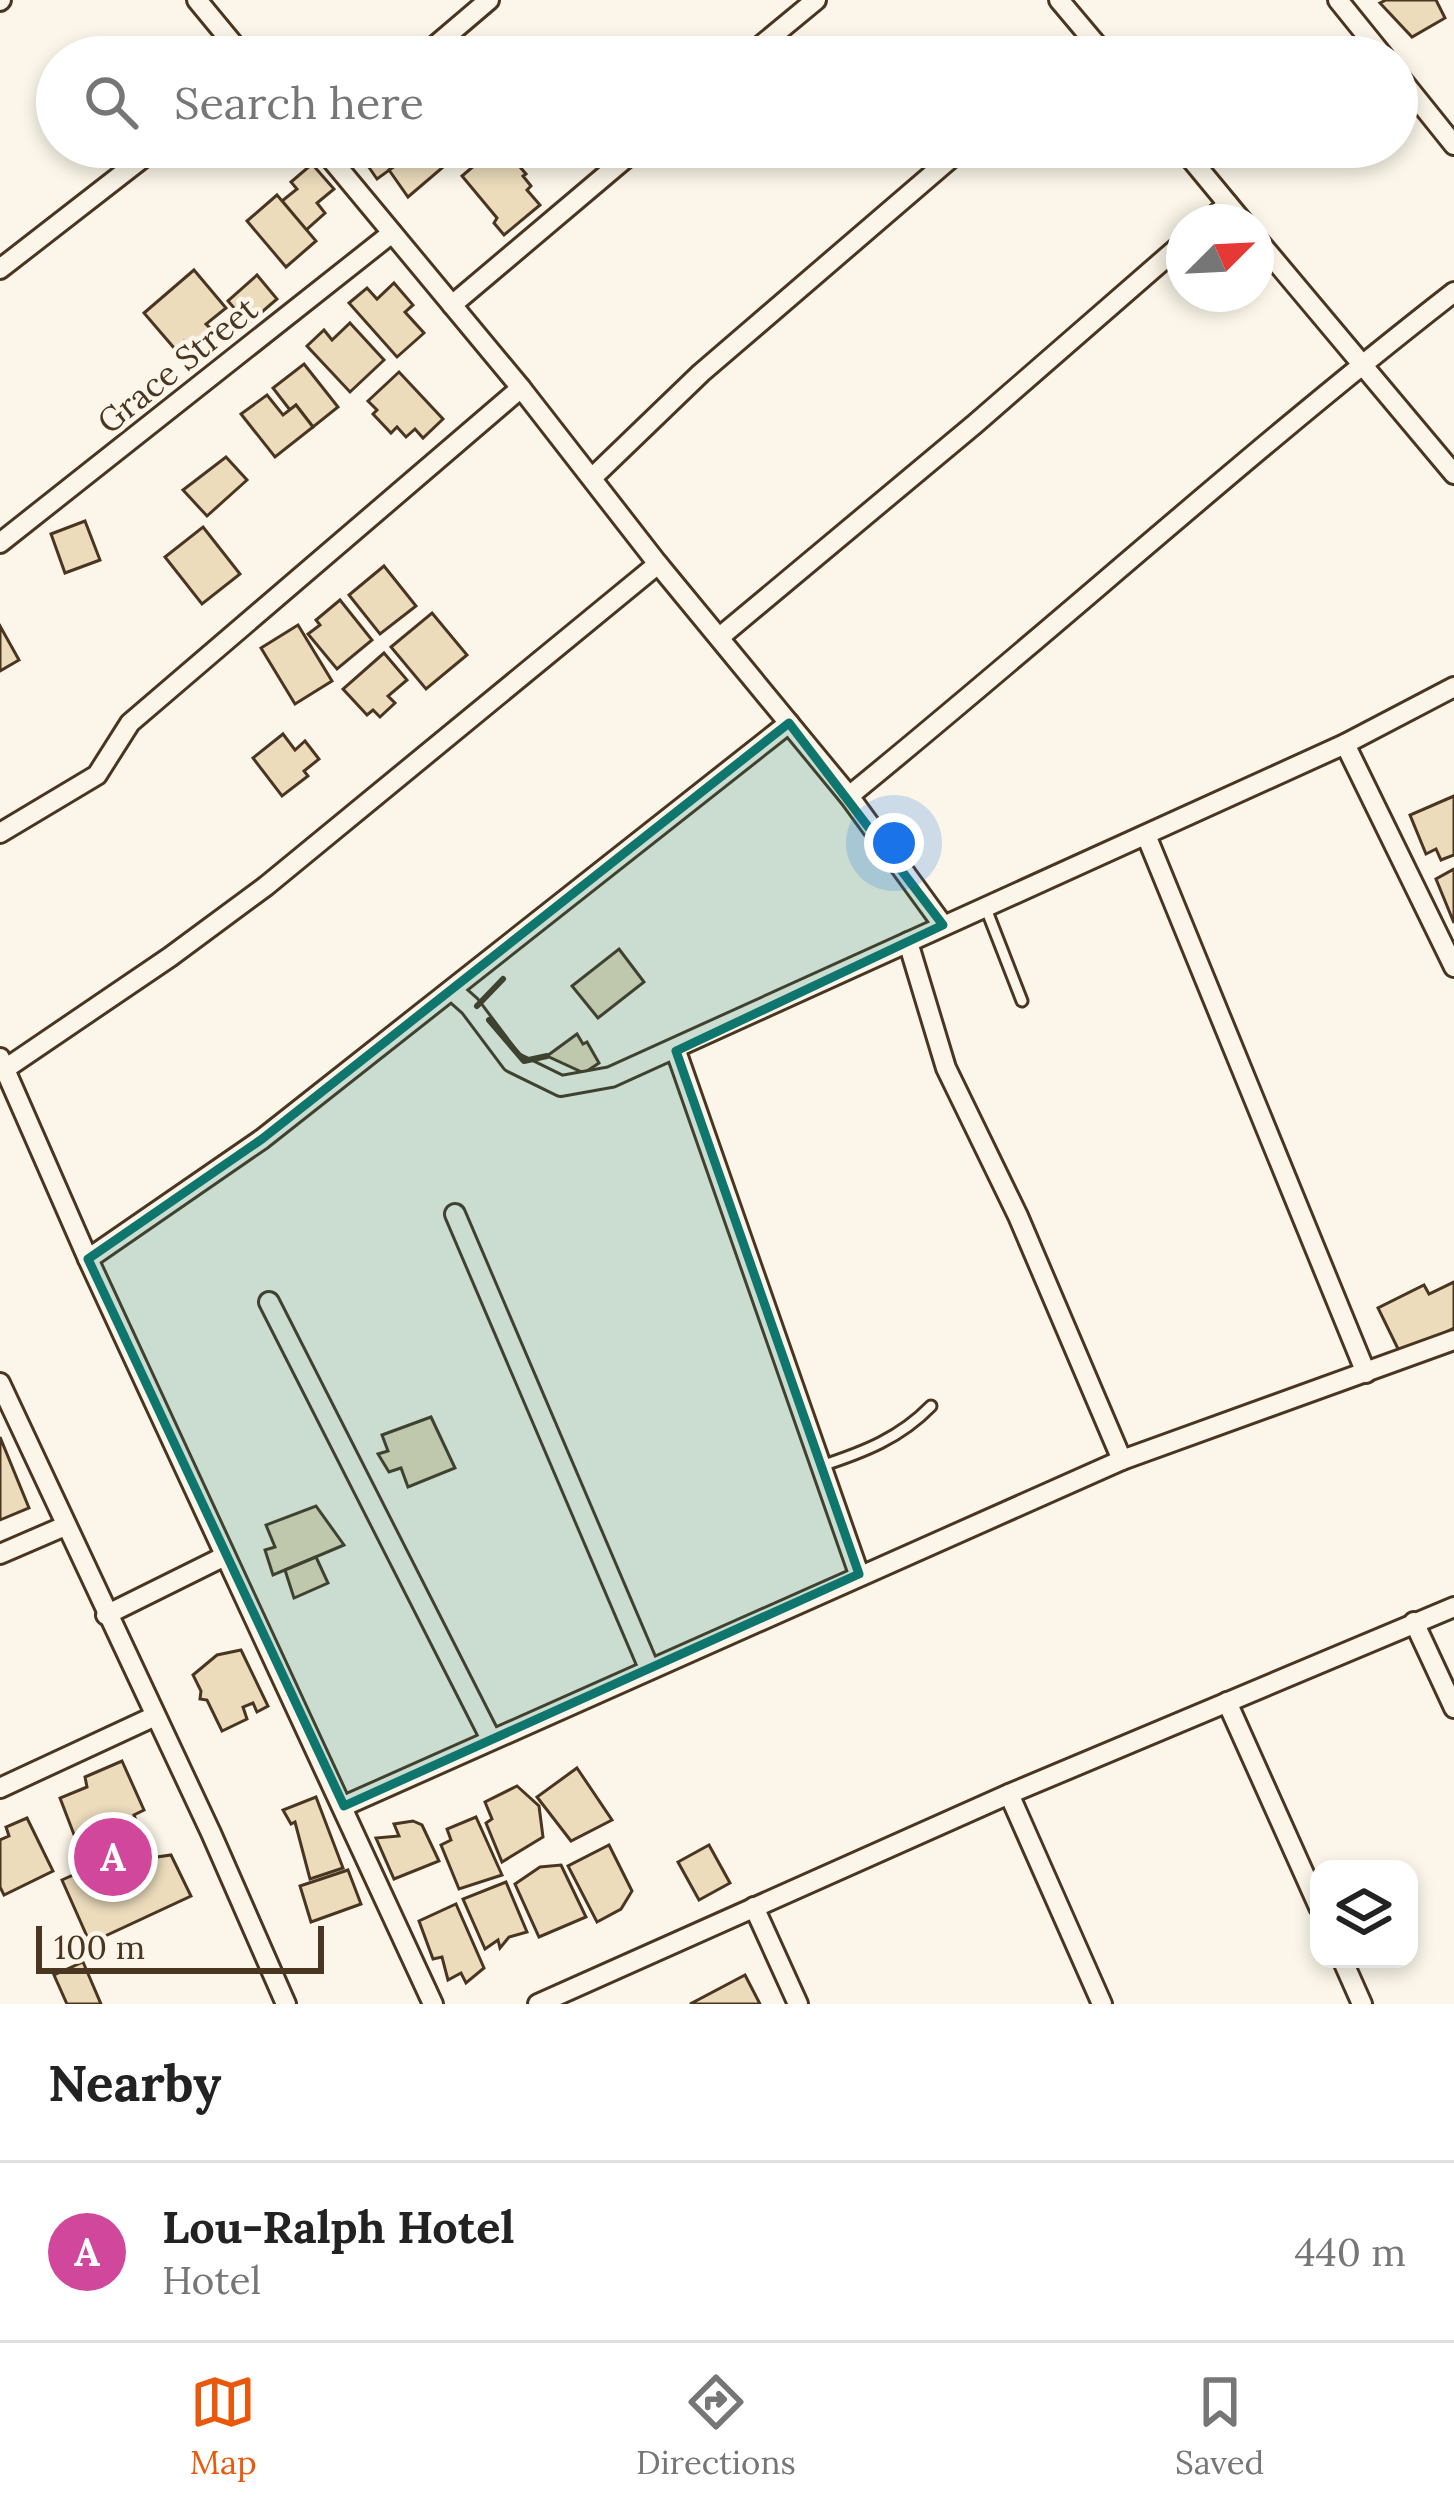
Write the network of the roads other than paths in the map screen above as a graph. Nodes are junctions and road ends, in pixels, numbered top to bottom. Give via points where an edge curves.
1 (197, 0) edge
2 (489, 0) edge
3 (816, 0) edge
4 (1059, 0) edge
5 (1338, 0) edge
6 (227, 36) edge
7 (447, 36) edge
8 (772, 36) edge
9 (1090, 36) edge
10 (1367, 36) edge
11 (1418, 100) edge
12 (1454, 145) edge
13 (130, 168) edge
14 (338, 168) edge
15 (614, 168) edge
16 (940, 168) edge
17 (1198, 168) edge
18 (1228, 204) edge
19 (392, 233) junction
20 (1166, 258) edge
21 (1274, 260) edge
22 (0, 269) edge
23 (1454, 292) edge
24 (452, 305) junction
25 (1361, 364) junction
26 (521, 388) junction
27 (1454, 474) edge
28 (593, 477) junction
29 (0, 543) edge
30 (658, 564) junction
31 (721, 636) junction
32 (1454, 687) edge
33 (789, 723) junction
34 (1346, 744) junction
35 (849, 796) junction
36 (0, 833) edge
37 (1146, 835) junction
38 (985, 906) junction
39 (943, 925) junction
40 (908, 942) junction
41 (1454, 967) edge
42 (452, 991) junction
43 (1022, 1001) dead end
44 (676, 1051) junction
45 (2, 1064) edge
46 (455, 1214) dead end
47 (88, 1259) junction
48 (268, 1302) dead end
49 (1454, 1340) edge
50 (1366, 1373) junction
51 (0, 1383) edge
52 (932, 1406) dead end
53 (1122, 1460) junction
54 (821, 1466) junction
55 (65, 1526) junction
56 (0, 1554) edge
57 (225, 1556) junction
58 (859, 1574) junction
59 (1454, 1607) edge
60 (106, 1615) junction
61 (1414, 1622) junction
62 (649, 1668) junction
63 (1227, 1702) junction
64 (1454, 1708) edge
65 (153, 1717) junction
66 (491, 1739) junction
67 (0, 1788) edge
68 (1010, 1794) junction
69 (344, 1806) junction
70 (1310, 1887) edge
71 (754, 1906) junction
72 (1346, 1968) edge
73 (569, 1997) edge
74 (286, 2004) edge
75 (434, 2004) edge
76 (538, 2004) edge
77 (798, 2004) edge
78 (1102, 2004) edge
79 (1362, 2004) edge

1 - 6 street
2 - 7 street
3 - 8 street
4 - 9 street
5 - 10 street
11 - 12 street
13 - 22 street
14 - 19 street
15 - 24 street
16 - 28 street
17 - 18 street
19 - 24 street
19 - 29 street, Grace Street
20 - 31 street
21 - 25 street
23 - 25 street
24 - 26 street
25 - 27 street
25 - 35 street
26 - 28 street
26 - 36 street via 130,723 97,775
28 - 30 street
30 - 31 street
30 - 45 street via 266,886
31 - 33 street
32 - 34 street
33 - 35 street
33 - 42 street
34 - 37 street
34 - 41 street
35 - 39 street
37 - 38 street
37 - 50 street
38 - 39 street
38 - 43 lane
39 - 40 street
40 - 44 street
40 - 53 street via 946,1069
42 - 44 street via 512,1062 561,1085 611,1077
42 - 47 street via 262,1139
44 - 54 street
45 - 47 street
46 - 62 street
47 - 57 street
48 - 66 street
49 - 50 street
50 - 53 street
51 - 55 street
52 - 54 lane via 908,1430
53 - 58 street
54 - 58 street
55 - 56 street
55 - 60 street
57 - 60 street
57 - 69 street
58 - 62 street
59 - 61 street
60 - 65 street
61 - 63 street
61 - 64 street
62 - 66 street
63 - 68 street
63 - 70 street
65 - 67 street
65 - 74 street
66 - 69 street
68 - 71 street
68 - 78 street
69 - 75 street
71 - 73 street
71 - 77 street
72 - 79 street
73 - 76 street

